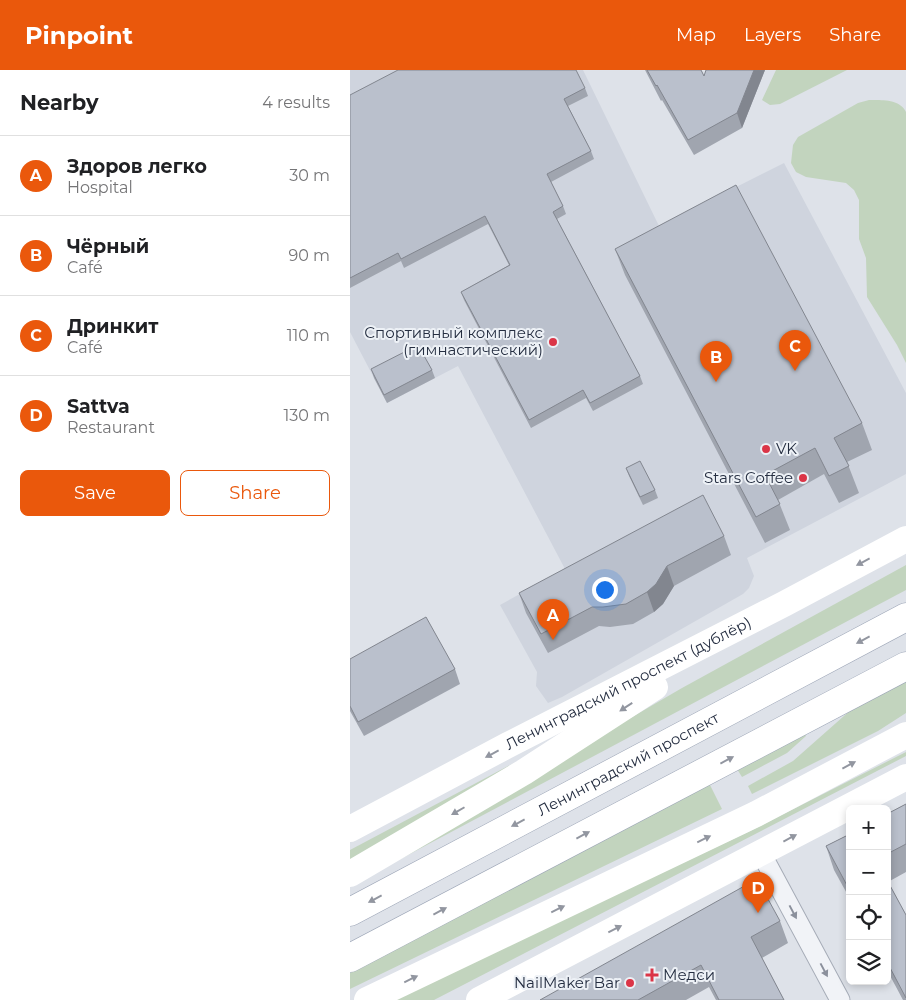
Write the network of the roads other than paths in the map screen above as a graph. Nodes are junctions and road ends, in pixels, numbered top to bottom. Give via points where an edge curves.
1 (906, 539) edge
2 (784, 604) junction
3 (906, 617) edge
4 (906, 666) edge
5 (906, 735) edge
6 (906, 777) edge
7 (350, 829) edge
8 (761, 853) junction
9 (350, 874) edge
10 (350, 912) edge
11 (350, 958) edge
12 (367, 1000) edge
13 (478, 1000) edge
14 (840, 1000) edge

1 -> 2 main road, Ленинградский проспект (дублёр)
2 -> 7 main road, Ленинградский проспект (дублёр)
2 -> 9 main road via 524,772
3 -> 10 main road, Ленинградский проспект
11 -> 4 main road
12 -> 5 main road via 756,814
8 -> 6 main road
13 -> 8 main road
8 -> 14 street

